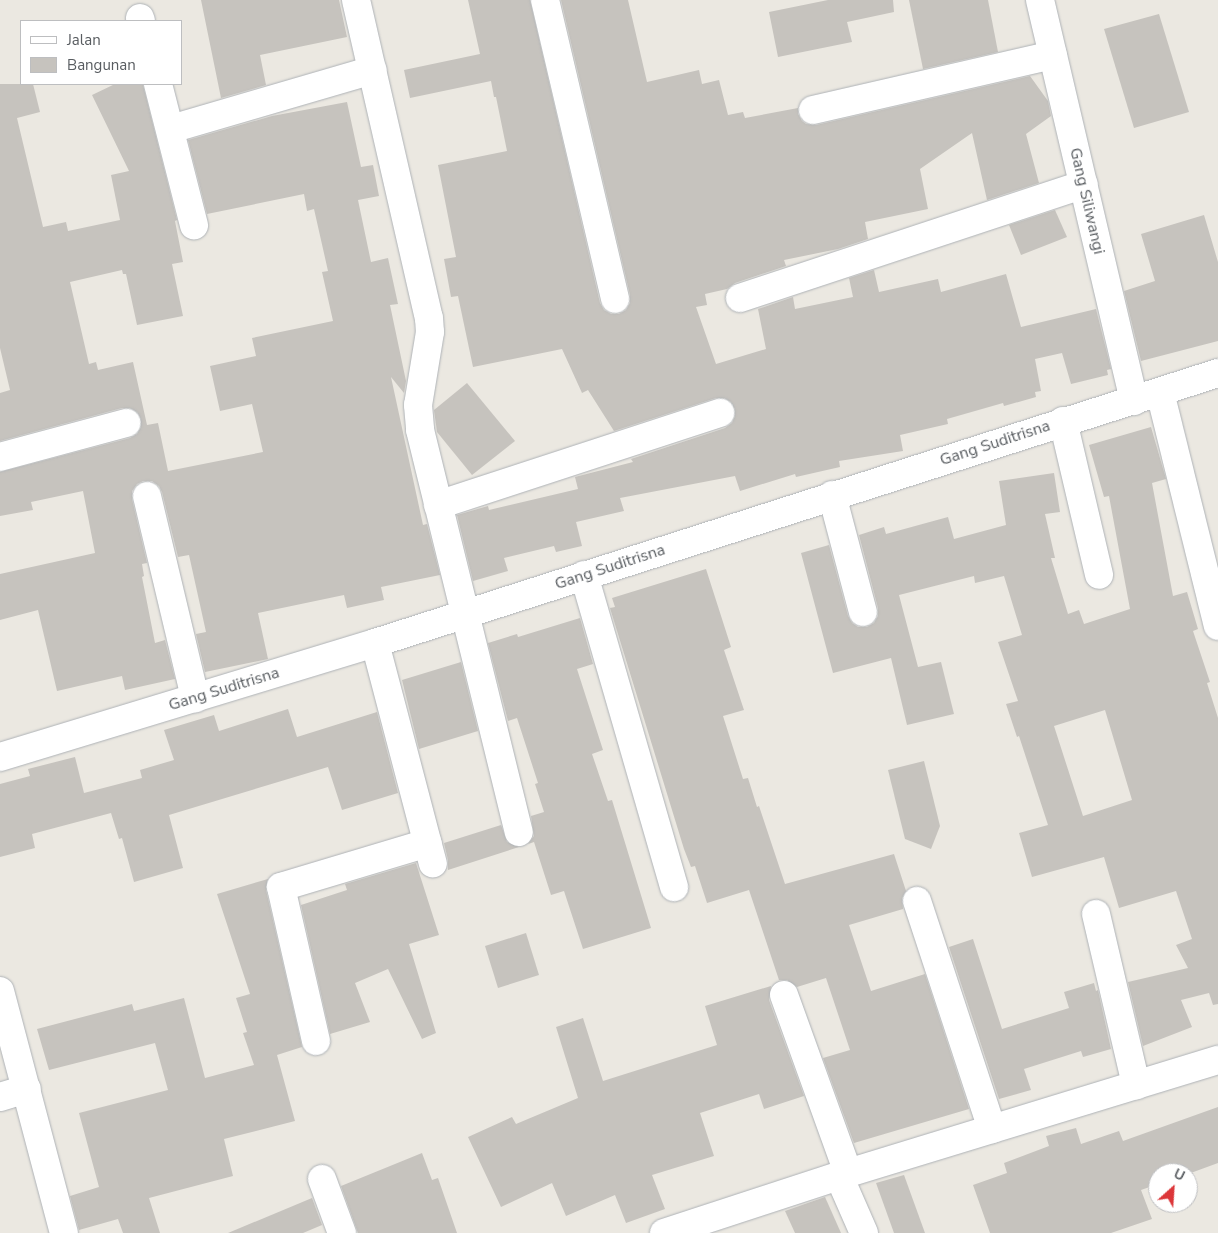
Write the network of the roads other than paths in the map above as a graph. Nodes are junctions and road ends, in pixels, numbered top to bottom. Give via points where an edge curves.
1 (356, 0) edge
2 (545, 0) edge
3 (1040, 0) edge
4 (1053, 55) junction
5 (374, 70) junction
6 (158, 85) edge
7 (813, 110) dead end
8 (171, 129) junction
9 (1084, 184) junction
10 (194, 225) dead end
11 (740, 298) dead end
12 (615, 299) dead end
13 (1218, 373) edge
14 (1160, 392) junction
15 (1134, 401) junction
16 (720, 413) dead end
17 (1063, 422) junction
18 (126, 423) dead end
19 (0, 457) edge
20 (832, 495) junction
21 (146, 496) dead end
22 (438, 505) junction
23 (584, 575) junction
24 (1099, 575) dead end
25 (863, 612) dead end
26 (464, 614) junction
27 (1218, 626) edge
28 (375, 643) junction
29 (194, 698) junction
30 (0, 756) edge
31 (519, 832) dead end
32 (674, 887) dead end
33 (917, 901) dead end
34 (1096, 914) dead end
35 (0, 991) edge
36 (784, 995) dead end
37 (316, 1041) dead end
38 (1218, 1060) edge
39 (1136, 1085) junction
40 (27, 1089) junction
41 (0, 1097) edge
42 (992, 1129) junction
43 (844, 1175) junction
44 (322, 1179) dead end
45 (64, 1233) edge
46 (342, 1233) edge
47 (664, 1233) edge
48 (864, 1233) edge

1 - 5 street
2 - 12 street
3 - 4 street, Gang Siliwangi
4 - 7 street
4 - 9 street, Gang Siliwangi
5 - 8 street
5 - 22 street via 429,318 428,350 418,405 420,430
6 - 8 street
8 - 10 street
9 - 11 street
9 - 15 street, Gang Siliwangi
13 - 14 street, Gang Suditrisna
14 - 15 street, Gang Suditrisna
14 - 27 street
15 - 17 street, Gang Suditrisna
16 - 22 street
17 - 20 street, Gang Suditrisna
17 - 24 street
18 - 19 street
20 - 23 street, Gang Suditrisna
20 - 25 street
21 - 29 street
22 - 26 street
23 - 26 street, Gang Suditrisna
23 - 32 street
26 - 28 street, Gang Suditrisna
26 - 31 street
28 - 29 street, Gang Suditrisna
28 - 37 street via 430,853 281,887
29 - 30 street, Gang Suditrisna
33 - 42 street
34 - 39 street
35 - 40 street
36 - 43 street
38 - 39 street
39 - 42 street
40 - 41 street
40 - 45 street
42 - 43 street
43 - 47 street
43 - 48 street
44 - 46 street

